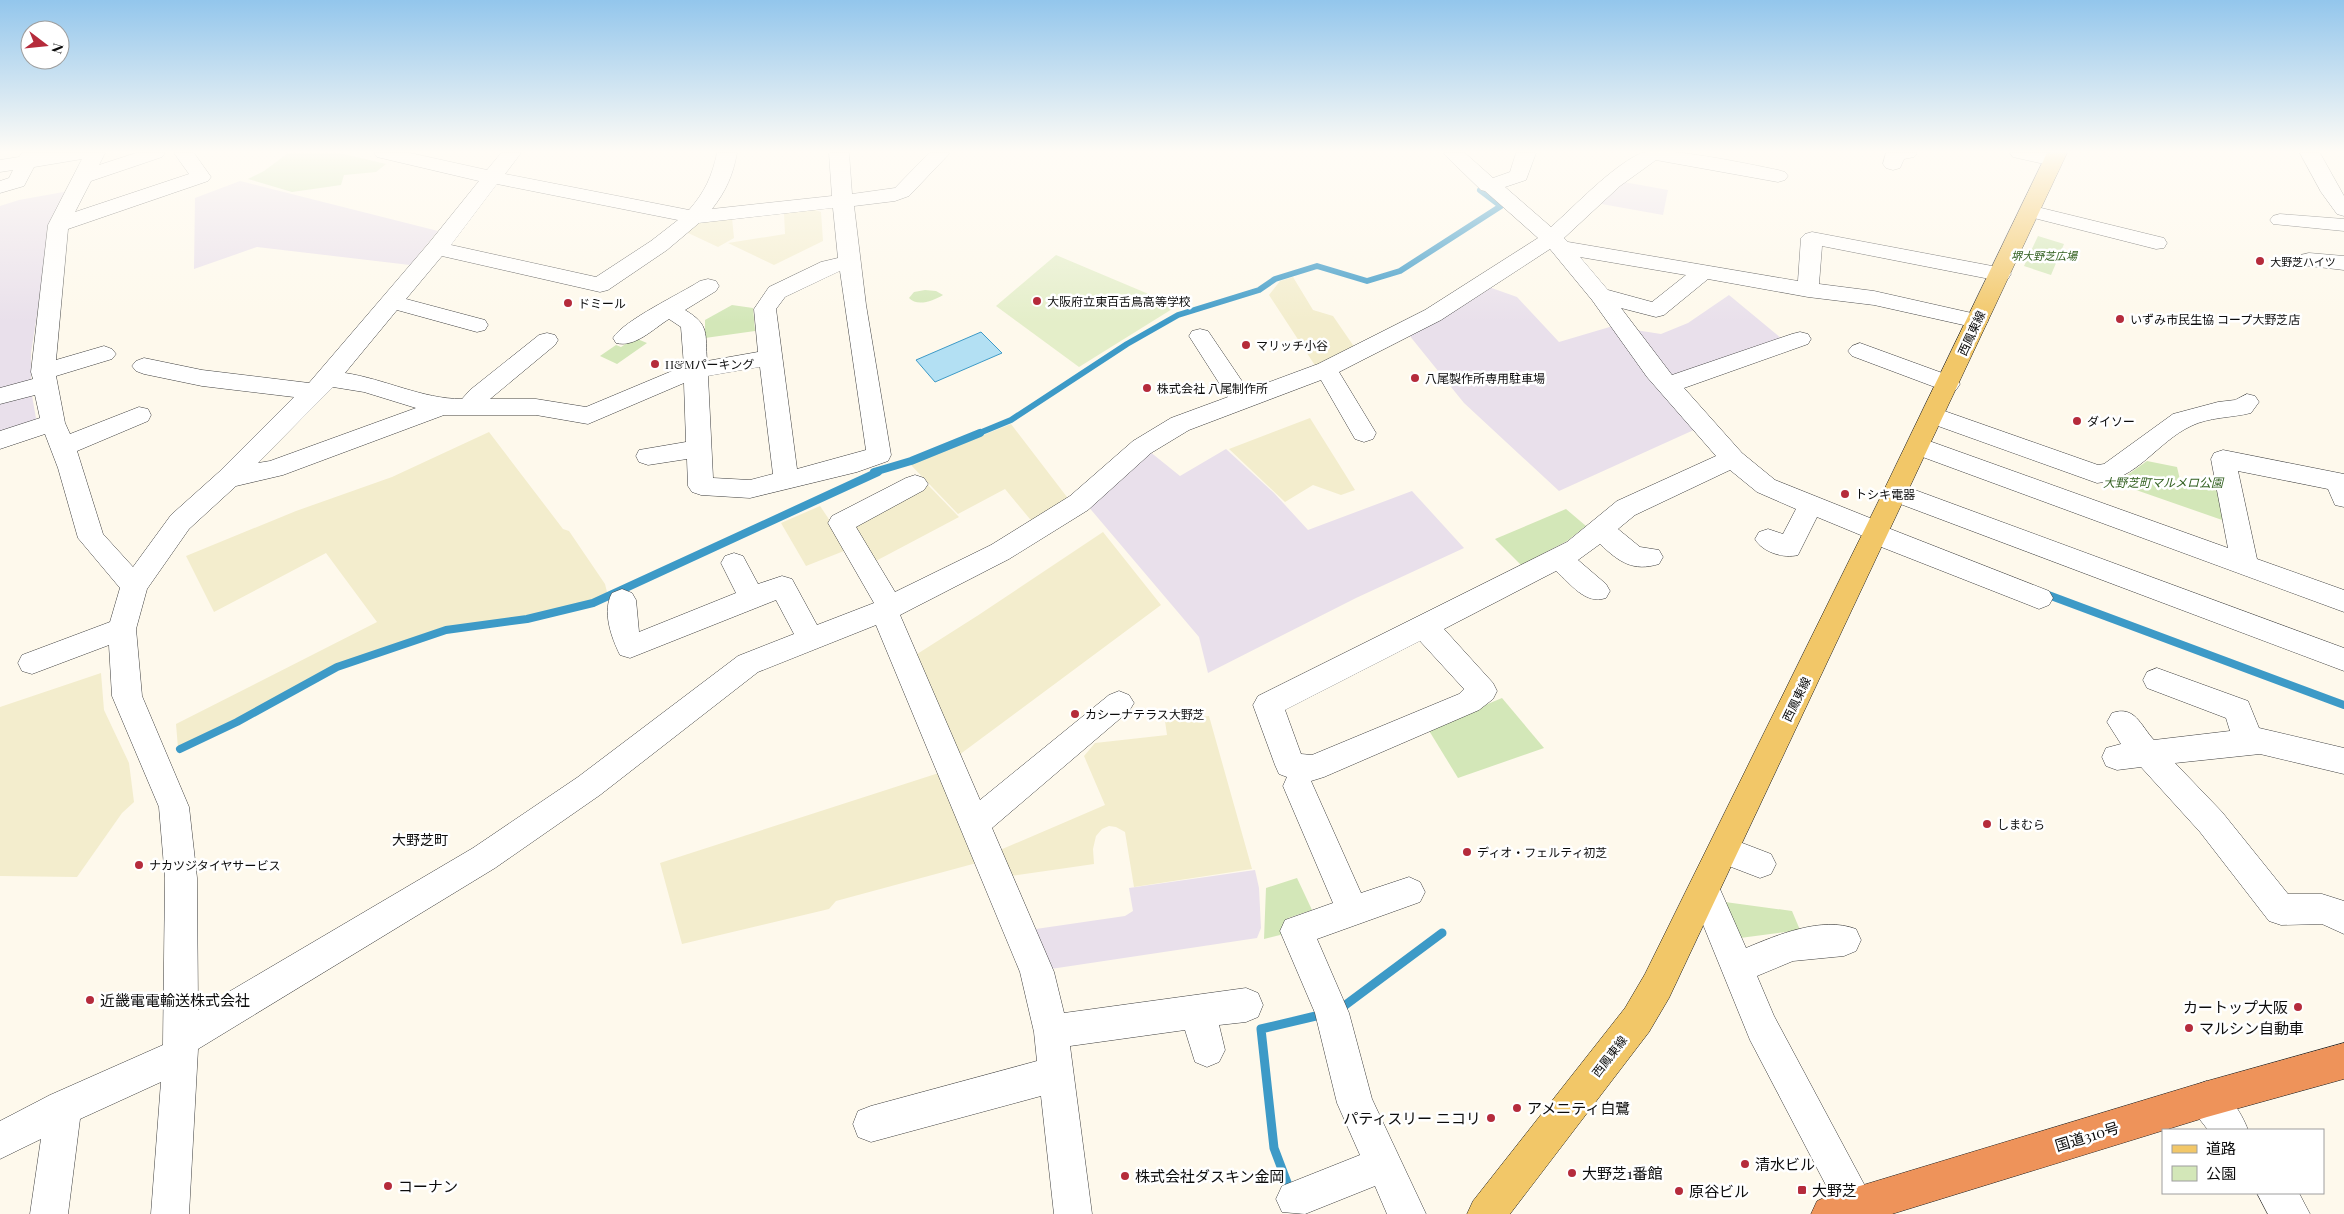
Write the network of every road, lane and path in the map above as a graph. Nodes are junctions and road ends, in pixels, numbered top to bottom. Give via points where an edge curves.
1 (66, 210) edge
2 (102, 210) edge
3 (468, 210) edge
4 (661, 210) edge
5 (700, 210) edge
6 (757, 210) edge
7 (843, 210) edge
8 (1516, 210) edge
9 (1587, 210) edge
10 (2029, 211) joint
11 (695, 216) junction
12 (2280, 220) dead end
13 (58, 225) junction
14 (2344, 225) edge
15 (1556, 243) junction
16 (2156, 243) dead end
17 (437, 248) junction
18 (2309, 260) dead end
19 (849, 262) junction
20 (2344, 263) edge
21 (1704, 272) junction
22 (2000, 274) junction
23 (708, 286) dead end
24 (1808, 290) junction
25 (1600, 296) junction
26 (392, 302) junction
27 (670, 310) junction
28 (1977, 321) junction
29 (477, 325) dead end
30 (1200, 336) dead end
31 (624, 338) dead end
32 (1800, 339) dead end
33 (547, 340) dead end
34 (1860, 351) dead end
35 (104, 354) dead end
36 (770, 357) junction
37 (144, 366) dead end
38 (1326, 369) junction
39 (697, 370) junction
40 (44, 378) junction
41 (1948, 384) junction
42 (322, 385) junction
43 (1668, 385) junction
44 (0, 396) edge
45 (1243, 401) junction
46 (2247, 402) dead end
47 (442, 407) junction
48 (470, 407) junction
49 (139, 415) dead end
50 (1933, 415) junction
51 (53, 423) junction
52 (1364, 433) dead end
53 (0, 440) edge
54 (1918, 446) junction
55 (63, 447) junction
56 (698, 449) junction
57 (648, 456) dead end
58 (1733, 459) junction
59 (228, 478) junction
60 (786, 480) junction
61 (915, 484) dead end
62 (1896, 492) junction
63 (2344, 498) edge
64 (1810, 504) junction
65 (1601, 528) junction
66 (1875, 533) junction
67 (1768, 540) dead end
68 (1559, 558) junction
69 (1650, 558) dead end
70 (734, 563) dead end
71 (2245, 565) junction
72 (134, 586) junction
73 (1596, 591) dead end
74 (752, 598) junction
75 (2039, 598) dead end
76 (622, 600) dead end
77 (2344, 600) edge
78 (887, 609) junction
79 (1425, 627) junction
80 (122, 629) junction
81 (811, 639) junction
82 (2344, 660) edge
83 (32, 663) dead end
84 (2157, 680) dead end
85 (1119, 703) dead end
86 (2122, 722) dead end
87 (2248, 741) junction
88 (2148, 753) junction
89 (2117, 756) dead end
90 (2344, 761) edge
91 (1301, 804) dead end
92 (975, 823) junction
93 (1724, 850) junction
94 (1760, 864) dead end
95 (1705, 890) junction
96 (1409, 892) dead end
97 (1354, 911) junction
98 (2344, 919) edge
99 (1844, 940) dead end
100 (1737, 968) junction
101 (1246, 1005) dead end
102 (1199, 1012) junction
103 (1051, 1032) junction
104 (181, 1048) junction
105 (1207, 1050) dead end
106 (2344, 1061) edge
107 (1056, 1074) junction
108 (2208, 1099) junction
109 (64, 1108) junction
110 (871, 1124) dead end
111 (2229, 1129) edge
112 (0, 1141) edge
113 (1382, 1165) junction
114 (2277, 1194) edge
115 (1295, 1200) dead end
116 (1849, 1211) edge
117 (49, 1214) edge
118 (170, 1214) edge
119 (1073, 1214) edge
120 (1407, 1214) edge
121 (1486, 1214) edge
122 (2291, 1214) edge

1 - 13 street
2 - 13 street
3 - 17 street
4 - 11 street
5 - 11 street
6 - 11 street
7 - 19 street
8 - 15 street
9 - 15 street
10 - 16 street
10 - 22 main road, 西鳳東線
11 - 17 street via 600,285
12 - 14 street
13 - 40 street
15 - 21 street
15 - 25 street
15 - 38 street via 1433,315
17 - 26 street
18 - 20 street
19 - 36 street via 829,267 777,292 765,309
19 - 60 street via 879,455
21 - 24 street
21 - 25 street via 1656,310
22 - 24 street via 1812,238
22 - 28 main road, 西鳳東線
23 - 27 street
24 - 28 street via 1874,298
25 - 43 street
26 - 29 street
26 - 42 street
27 - 31 street via 652,318
27 - 39 street via 692,324
28 - 41 main road, 西鳳東線
30 - 45 street
32 - 43 street
33 - 48 street via 478,396
34 - 41 street
35 - 40 street
36 - 39 street
36 - 60 street
37 - 42 street via 202,378
38 - 45 street
38 - 52 street
39 - 48 street via 588,416 536,407
39 - 56 street
40 - 44 street
40 - 51 street
41 - 50 main road, 西鳳東線
42 - 47 street via 366,384
42 - 59 street
43 - 58 street
45 - 78 street via 1180,424 1142,447 1079,502 1000,552
46 - 50 street via 2242,407 2182,420 2110,473 2097,474
47 - 48 street
47 - 59 street via 274,469
49 - 55 street
50 - 54 main road, 西鳳東線
51 - 53 street
51 - 55 street
54 - 62 main road, 西鳳東線
54 - 71 street
55 - 72 street via 91,538
56 - 57 street
56 - 60 street via 700,486 750,489
58 - 64 street via 1766,486
58 - 65 street via 1626,508
59 - 72 street via 180,522
61 - 78 street via 841,523
62 - 66 main road, 西鳳東線
62 - 82 street
63 - 71 street via 2339,482 2223,459
64 - 66 street
64 - 67 street via 1789,548
65 - 68 street via 1576,549
65 - 69 street via 1635,558
66 - 75 street
66 - 93 main road, 西鳳東線
68 - 73 street
68 - 79 street
70 - 74 street
71 - 77 street
72 - 80 street
74 - 76 street via 630,647 623,626
74 - 81 street via 782,586
78 - 81 street
78 - 92 street
79 - 79 street via 1268,705 1290,765 1313,768 1469,702 1483,691
80 - 83 street
80 - 104 street via 127,696 174,807 181,878
81 - 104 street via 748,664 589,786 484,858
84 - 87 street via 2238,710
85 - 92 street
86 - 88 street
87 - 88 street
87 - 90 street
88 - 89 street
88 - 98 street via 2211,822 2281,910 2316,907 2337,913
91 - 97 street
92 - 103 street via 1037,972
93 - 94 street
93 - 95 main road, 西鳳東線
95 - 100 street
95 - 121 main road, 西鳳東線 via 1637,1020
96 - 97 street
97 - 113 street via 1297,931 1332,1013 1354,1103
99 - 100 street via 1792,945
100 - 116 street
101 - 102 street
102 - 103 street
102 - 105 street
103 - 107 street
104 - 109 street
104 - 118 street
106 - 108 highway, 国道310号
107 - 110 street
107 - 119 street
108 - 111 street
108 - 116 highway, 国道310号
109 - 112 street
109 - 117 street
113 - 115 street
113 - 120 street
114 - 122 street

